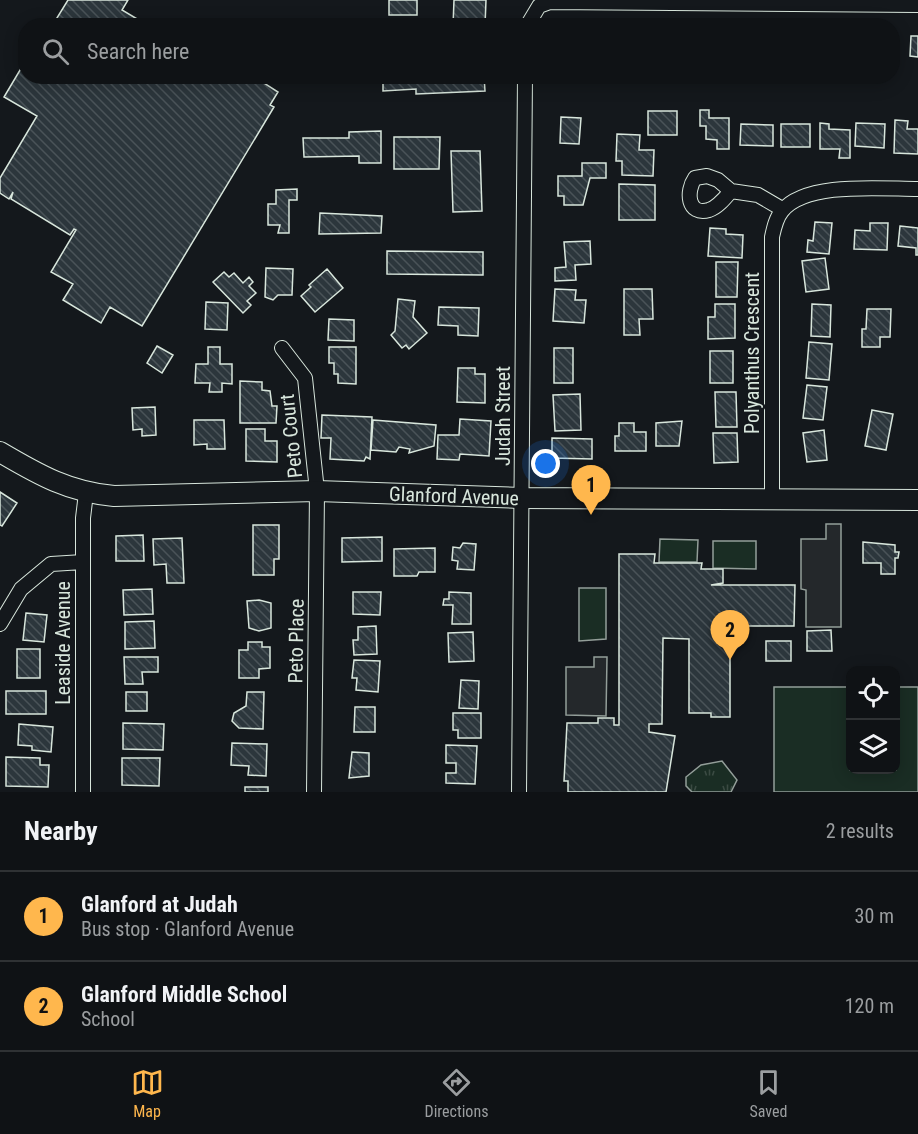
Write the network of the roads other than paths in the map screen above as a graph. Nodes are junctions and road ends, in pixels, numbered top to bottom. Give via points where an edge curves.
1 (918, 5) edge
2 (531, 18) edge
3 (525, 84) edge
4 (918, 189) edge
5 (731, 191) dead end
6 (782, 210) junction
7 (282, 348) dead end
8 (0, 452) edge
9 (317, 491) junction
10 (86, 494) junction
11 (522, 498) junction
12 (772, 499) junction
13 (918, 500) edge
14 (83, 562) junction
15 (0, 624) edge
16 (83, 792) edge
17 (314, 792) edge
18 (519, 792) edge

1 - 2 street via 550,2 539,6
3 - 11 street, Judah Street
4 - 6 street via 832,190 803,195
5 - 6 street via 758,195
6 - 12 street, Polyanthus Crescent via 772,237
7 - 9 street, Peto Court via 305,378
8 - 10 main road, Glanford Avenue via 39,475
9 - 10 main road, Glanford Avenue
9 - 11 main road, Glanford Avenue
9 - 17 street, Peto Place
10 - 14 street, Leaside Avenue
11 - 12 main road, Glanford Avenue
11 - 18 street, Judah Street
12 - 13 main road, Glanford Avenue
14 - 15 street via 51,564 21,589
14 - 16 street, Leaside Avenue

